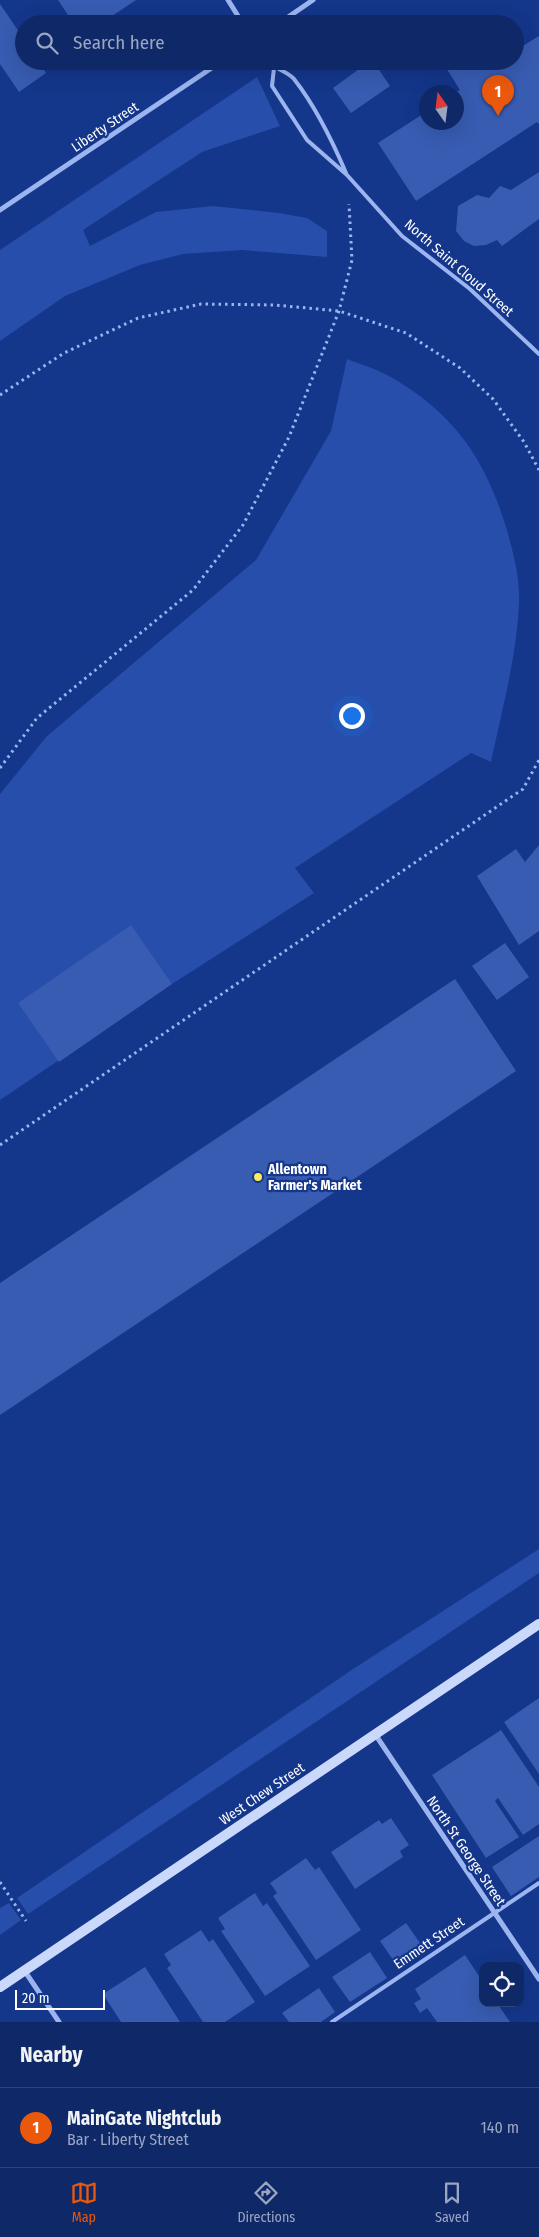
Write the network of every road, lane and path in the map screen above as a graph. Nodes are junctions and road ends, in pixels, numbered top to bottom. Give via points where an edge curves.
1 (228, 0) edge
2 (313, 0) edge
3 (238, 15) edge
4 (291, 15) edge
5 (209, 70) edge
6 (274, 70) edge
7 (278, 70) edge
8 (347, 175) junction
9 (0, 210) edge
10 (339, 311) junction
11 (539, 354) edge
12 (0, 395) edge
13 (539, 470) edge
14 (539, 760) edge
15 (0, 768) edge
16 (0, 1145) edge
17 (539, 1624) edge
18 (375, 1734) junction
19 (0, 1882) edge
20 (539, 1883) edge
21 (494, 1913) junction
22 (26, 1921) dead end
23 (24, 1970) junction
24 (539, 1979) edge
25 (0, 1987) edge
26 (59, 2022) edge
27 (332, 2022) edge

1 - 3 street
2 - 4 street
5 - 9 street, Liberty Street
6 - 8 lane, North Saint Cloud Street via 272,86 308,140
7 - 8 lane, North Saint Cloud Street via 292,77 329,133
8 - 10 path via 352,260
8 - 11 lane, North Saint Cloud Street via 402,236 470,290
10 - 12 path via 275,305 200,304 138,318 64,353
10 - 13 path via 406,333 460,368 493,399 524,442
10 - 15 path via 289,438 243,525 193,590 37,718
14 - 16 path via 523,789
17 - 18 street, West Chew Street
18 - 21 street, North St George Street
18 - 23 street, West Chew Street
19 - 22 path
20 - 21 lane, Emmett Street
21 - 24 street, North St George Street
21 - 27 lane, Emmett Street
23 - 25 street, West Chew Street
23 - 26 street

